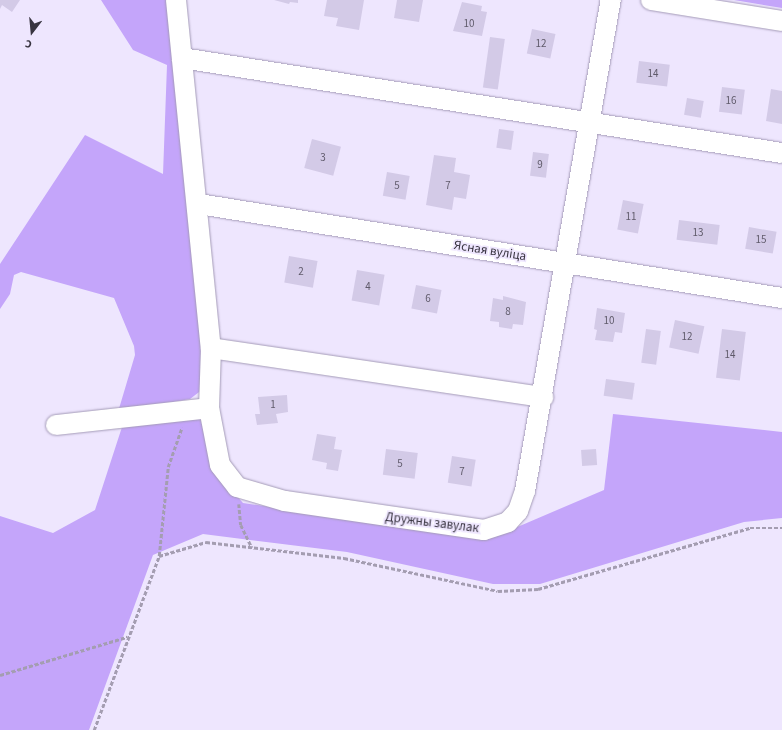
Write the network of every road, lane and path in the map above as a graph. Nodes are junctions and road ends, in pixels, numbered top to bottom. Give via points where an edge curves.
1 (176, 0) edge
2 (611, 0) edge
3 (651, 0) edge
4 (782, 21) edge
5 (182, 58) junction
6 (589, 123) junction
7 (782, 153) edge
8 (198, 204) junction
9 (563, 263) junction
10 (782, 298) edge
11 (211, 348) junction
12 (543, 397) junction
13 (210, 408) junction
14 (190, 410) junction
15 (56, 425) dead end
16 (236, 488) junction
17 (782, 528) edge
18 (252, 549) junction
19 (159, 556) junction
20 (127, 637) junction
21 (0, 675) edge
22 (94, 730) edge

1 - 5 street
2 - 6 street, Дружны завулак
3 - 4 street
5 - 6 street
5 - 8 street
6 - 7 street
6 - 9 street, Дружны завулак
8 - 9 street, Ясная вуліца
8 - 11 street
9 - 10 street, Ясная вуліца
9 - 12 street, Дружны завулак
11 - 12 street
11 - 13 street
12 - 16 street, Дружны завулак via 525,491 518,511 508,522 484,530 292,502
13 - 14 street
13 - 16 street via 220,465
14 - 15 street
14 - 19 path via 168,467
16 - 18 path via 241,525
17 - 18 path via 750,528 538,589 498,591 344,558
18 - 19 path via 206,542
19 - 20 path
20 - 21 path
20 - 22 path

